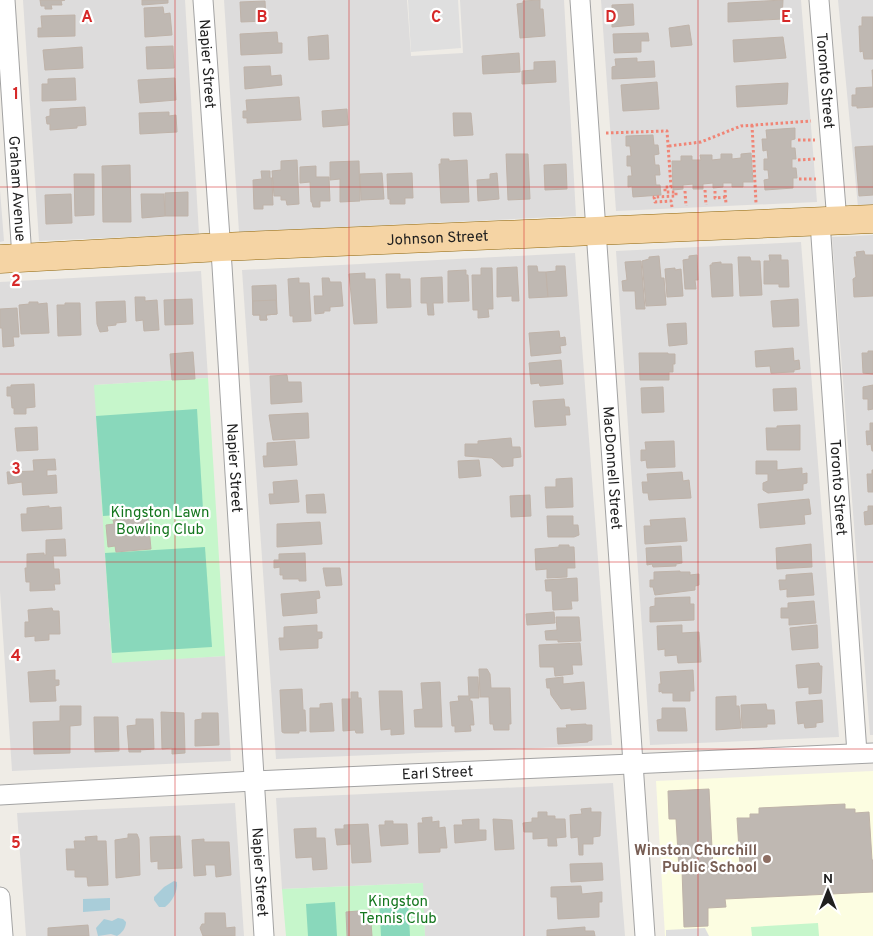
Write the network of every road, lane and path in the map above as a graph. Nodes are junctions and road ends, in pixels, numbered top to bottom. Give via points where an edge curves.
1 (5, 0) edge
2 (204, 0) edge
3 (580, 0) edge
4 (819, 0) edge
5 (814, 121) dead end
6 (752, 124) junction
7 (602, 134) dead end
8 (798, 140) dead end
9 (816, 140) dead end
10 (669, 146) junction
11 (817, 159) dead end
12 (798, 160) dead end
13 (799, 179) dead end
14 (819, 179) dead end
15 (755, 190) dead end
16 (715, 191) dead end
17 (726, 197) dead end
18 (672, 215) dead end
19 (873, 220) edge
20 (828, 222) junction
21 (596, 232) junction
22 (221, 247) junction
23 (11, 258) edge
24 (865, 753) edge
25 (632, 763) junction
26 (253, 781) junction
27 (0, 795) edge
28 (0, 897) edge
29 (3, 936) edge
30 (264, 936) edge
31 (644, 936) edge

1 - 23 street, Graham Avenue
2 - 22 street, Napier Street
3 - 21 street, MacDonnell Street
4 - 20 street, Toronto Street
5 - 6 path
6 - 10 path via 701,142
6 - 15 path
7 - 10 path via 665,130
8 - 9 path
10 - 18 path via 671,187 665,187 665,192 676,192 676,196 654,197 655,202 671,201
11 - 12 path
13 - 14 path
16 - 17 path via 715,198
19 - 20 main road, Johnson Street
20 - 21 main road, Johnson Street
20 - 24 street, Toronto Street
21 - 22 main road, Johnson Street
21 - 25 street, MacDonnell Street
22 - 23 main road, Johnson Street
22 - 26 street, Napier Street
24 - 25 street, Earl Street
25 - 26 street, Earl Street
25 - 31 street, MacDonnell Street
26 - 27 street, Earl Street
26 - 30 street, Napier Street
28 - 29 street

